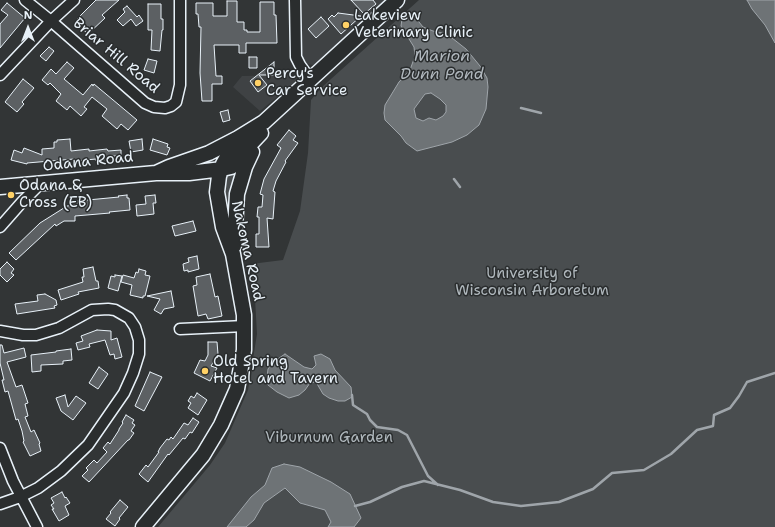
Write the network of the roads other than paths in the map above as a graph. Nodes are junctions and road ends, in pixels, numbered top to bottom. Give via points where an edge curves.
1 (25, 0) edge
2 (74, 0) edge
3 (180, 0) edge
4 (295, 0) edge
5 (397, 0) edge
6 (51, 20) junction
7 (0, 75) edge
8 (310, 79) junction
9 (262, 128) junction
10 (238, 138) junction
11 (222, 169) junction
12 (156, 173) junction
13 (189, 173) junction
14 (40, 184) junction
15 (0, 187) edge
16 (217, 192) junction
17 (0, 227) edge
18 (233, 254) junction
19 (245, 326) junction
20 (180, 329) dead end
21 (0, 331) edge
22 (0, 448) edge
23 (20, 497) junction
24 (0, 504) edge
25 (37, 527) edge
26 (143, 527) edge

1 - 6 street, Briar Hill Road
2 - 6 street
3 - 6 street, Briar Hill Road via 180,85 177,100 165,108 145,103
4 - 8 street via 296,57
5 - 8 main road
6 - 7 street
8 - 9 main road
9 - 10 main road, Odana Road
9 - 11 main road via 236,164
9 - 18 main road via 245,167 237,194
10 - 11 main road, Nakoma Road
10 - 12 main road, Odana Road via 209,153
11 - 13 main road, Odana Road
11 - 16 main road, Nakoma Road
12 - 13 main road, Odana Road
12 - 14 main road, Odana Road
13 - 16 main road via 206,176
14 - 15 main road, Odana Road
14 - 17 street
16 - 18 main road, Nakoma Road via 223,227
18 - 19 main road, Nakoma Road via 243,300
19 - 20 street
19 - 26 main road, Nakoma Road via 242,366 230,408 203,455
21 - 23 street via 36,335 59,328 92,310 108,309 116,310 129,318 139,340 139,354 124,393 88,445 61,471 38,488
22 - 23 street
23 - 24 street
23 - 25 street

